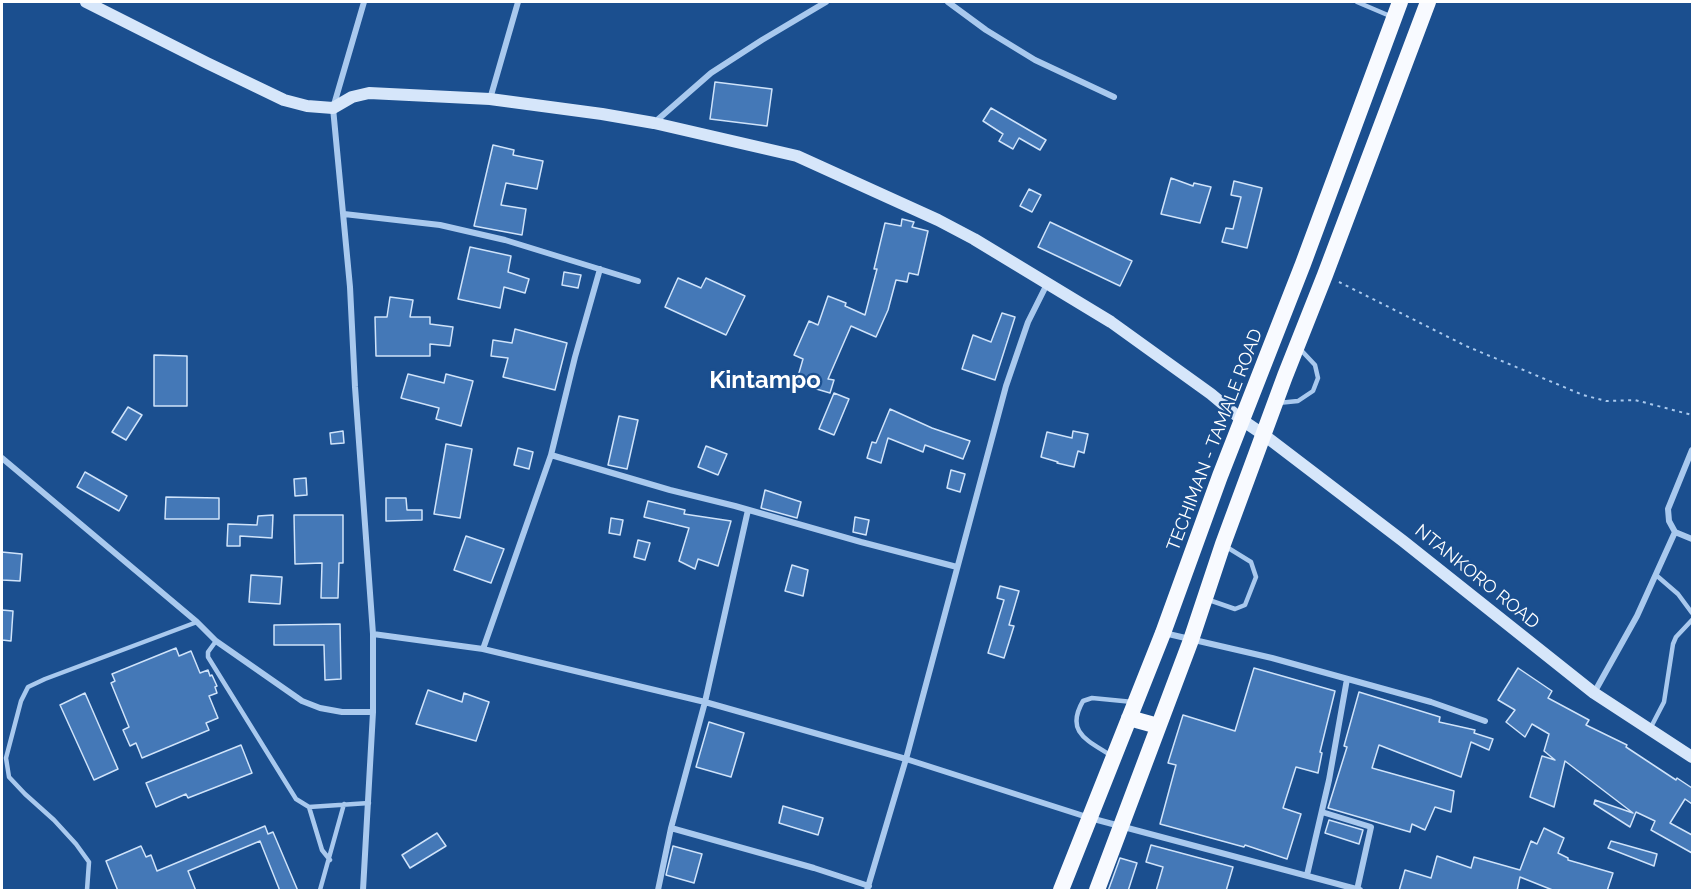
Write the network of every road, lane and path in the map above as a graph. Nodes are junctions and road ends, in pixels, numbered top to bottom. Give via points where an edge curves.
1 (86, 2) edge
2 (364, 2) edge
3 (518, 2) edge
4 (826, 2) edge
5 (948, 2) edge
6 (1357, 2) edge
7 (1400, 2) edge
8 (1428, 2) edge
9 (103, 6) edge
10 (1394, 18) junction
11 (1114, 97) dead end
12 (490, 99) junction
13 (333, 108) junction
14 (654, 123) junction
15 (344, 214) junction
16 (600, 269) junction
17 (1325, 275) junction
18 (638, 281) dead end
19 (1047, 283) junction
20 (1298, 346) junction
21 (1275, 403) junction
22 (1692, 415) edge
23 (1242, 420) junction
24 (1264, 435) junction
25 (1692, 450) edge
26 (551, 455) junction
27 (2, 458) edge
28 (748, 510) junction
29 (1676, 532) junction
30 (1692, 539) edge
31 (1223, 544) junction
32 (957, 567) junction
33 (1656, 574) junction
34 (1204, 598) junction
35 (1692, 613) edge
36 (1692, 620) edge
37 (197, 622) junction
38 (1163, 633) junction
39 (374, 634) junction
40 (1191, 640) junction
41 (216, 641) junction
42 (483, 649) junction
43 (1347, 679) junction
44 (1594, 693) junction
45 (705, 702) junction
46 (1136, 702) junction
47 (373, 712) junction
48 (1129, 718) junction
49 (1485, 721) dead end
50 (1158, 726) junction
51 (1649, 729) junction
52 (1692, 757) edge
53 (1114, 758) junction
54 (906, 759) junction
55 (369, 803) junction
56 (344, 804) junction
57 (309, 807) junction
58 (1322, 812) junction
59 (1090, 818) junction
60 (1120, 826) junction
61 (671, 828) junction
62 (330, 860) junction
63 (1307, 875) junction
64 (868, 888) edge
65 (1359, 890) edge
66 (87, 891) edge
67 (320, 891) edge
68 (363, 891) edge
69 (658, 891) edge
70 (1061, 891) edge
71 (1097, 891) edge

1 - 9 main road
2 - 13 street
3 - 12 street
4 - 14 street via 711,73
5 - 11 street via 1035,60
6 - 10 lane
7 - 10 highway, TECHIMAN - TAMALE ROAD
8 - 17 highway
9 - 13 main road via 284,100
10 - 23 highway, TECHIMAN - TAMALE ROAD
12 - 13 main road, NTANKORO ROAD via 369,93
12 - 14 main road, NTANKORO ROAD
13 - 15 street
14 - 19 main road, NTANKORO ROAD via 797,156 947,225
15 - 16 street via 440,225
15 - 39 street
16 - 18 street
16 - 26 street
17 - 20 highway
17 - 22 path via 1466,346 1583,394 1606,401 1635,400
19 - 23 main road, NTANKORO ROAD via 1112,322
19 - 32 street via 1028,322 1006,386
20 - 21 highway
20 - 21 lane via 1315,365 1318,378 1313,391 1298,401
21 - 24 highway
23 - 24 main road, NTANKORO ROAD
23 - 38 highway, TECHIMAN - TAMALE ROAD
24 - 31 highway
24 - 44 main road, NTANKORO ROAD
25 - 29 street via 1668,509
26 - 28 street
26 - 42 street
27 - 37 street
28 - 32 street
28 - 45 street
29 - 30 street
29 - 33 street
31 - 34 highway
31 - 34 lane via 1251,562 1256,577 1245,605 1235,609
32 - 54 street
33 - 35 lane
33 - 44 street
34 - 40 highway
36 - 51 lane via 1673,644 1664,702
37 - 41 street
37 - 66 lane via 45,678 27,687 21,700 6,758 9,777 54,820 89,862
38 - 40 street
38 - 46 highway, TECHIMAN - TAMALE ROAD
39 - 42 street
39 - 47 street
40 - 43 street
40 - 50 highway
41 - 47 street via 302,701 342,712
41 - 57 lane via 208,657 296,799
42 - 45 street
43 - 49 street
43 - 58 street
44 - 51 main road, NTANKORO ROAD
45 - 54 street
45 - 61 street
46 - 48 highway, TECHIMAN - TAMALE ROAD
46 - 53 lane via 1092,698 1083,701 1077,712 1076,728 1083,737
47 - 55 street
48 - 50 highway
48 - 53 highway, TECHIMAN - TAMALE ROAD
50 - 60 highway
51 - 52 main road, NTANKORO ROAD
53 - 59 highway, TECHIMAN - TAMALE ROAD
54 - 59 street
54 - 64 street
55 - 56 lane
55 - 68 street
56 - 57 lane
56 - 62 lane
57 - 62 lane via 322,850
58 - 63 street
58 - 65 street via 1371,827
59 - 60 street
59 - 70 highway, TECHIMAN - TAMALE ROAD
60 - 63 street
60 - 71 highway
61 - 64 street via 814,868
61 - 69 street
62 - 67 lane
63 - 65 street

